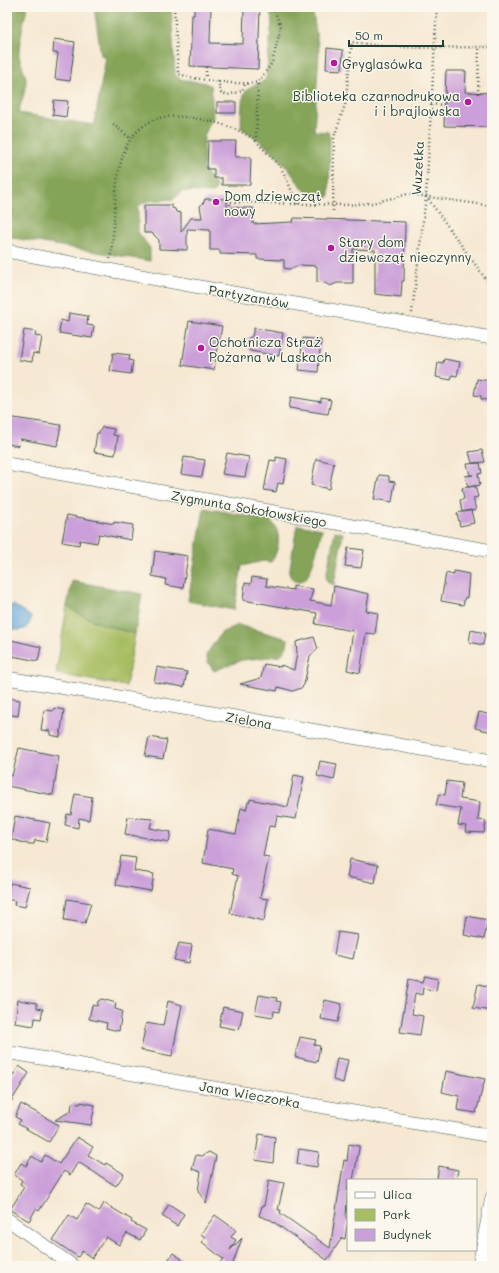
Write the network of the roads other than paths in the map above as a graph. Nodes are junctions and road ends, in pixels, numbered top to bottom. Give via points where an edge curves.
1 (7, 251) edge
2 (492, 338) edge
3 (7, 464) edge
4 (492, 550) edge
5 (7, 678) edge
6 (492, 761) edge
7 (7, 1053) edge
8 (492, 1136) edge
9 (492, 1197) edge
10 (7, 1219) edge
11 (74, 1266) edge
12 (479, 1266) edge

1 - 2 street, Partyzantów
3 - 4 street, Zygmunta Sokołowskiego
5 - 6 street, Zielona
7 - 8 street, Jana Wieczorka
9 - 12 street
10 - 11 street

